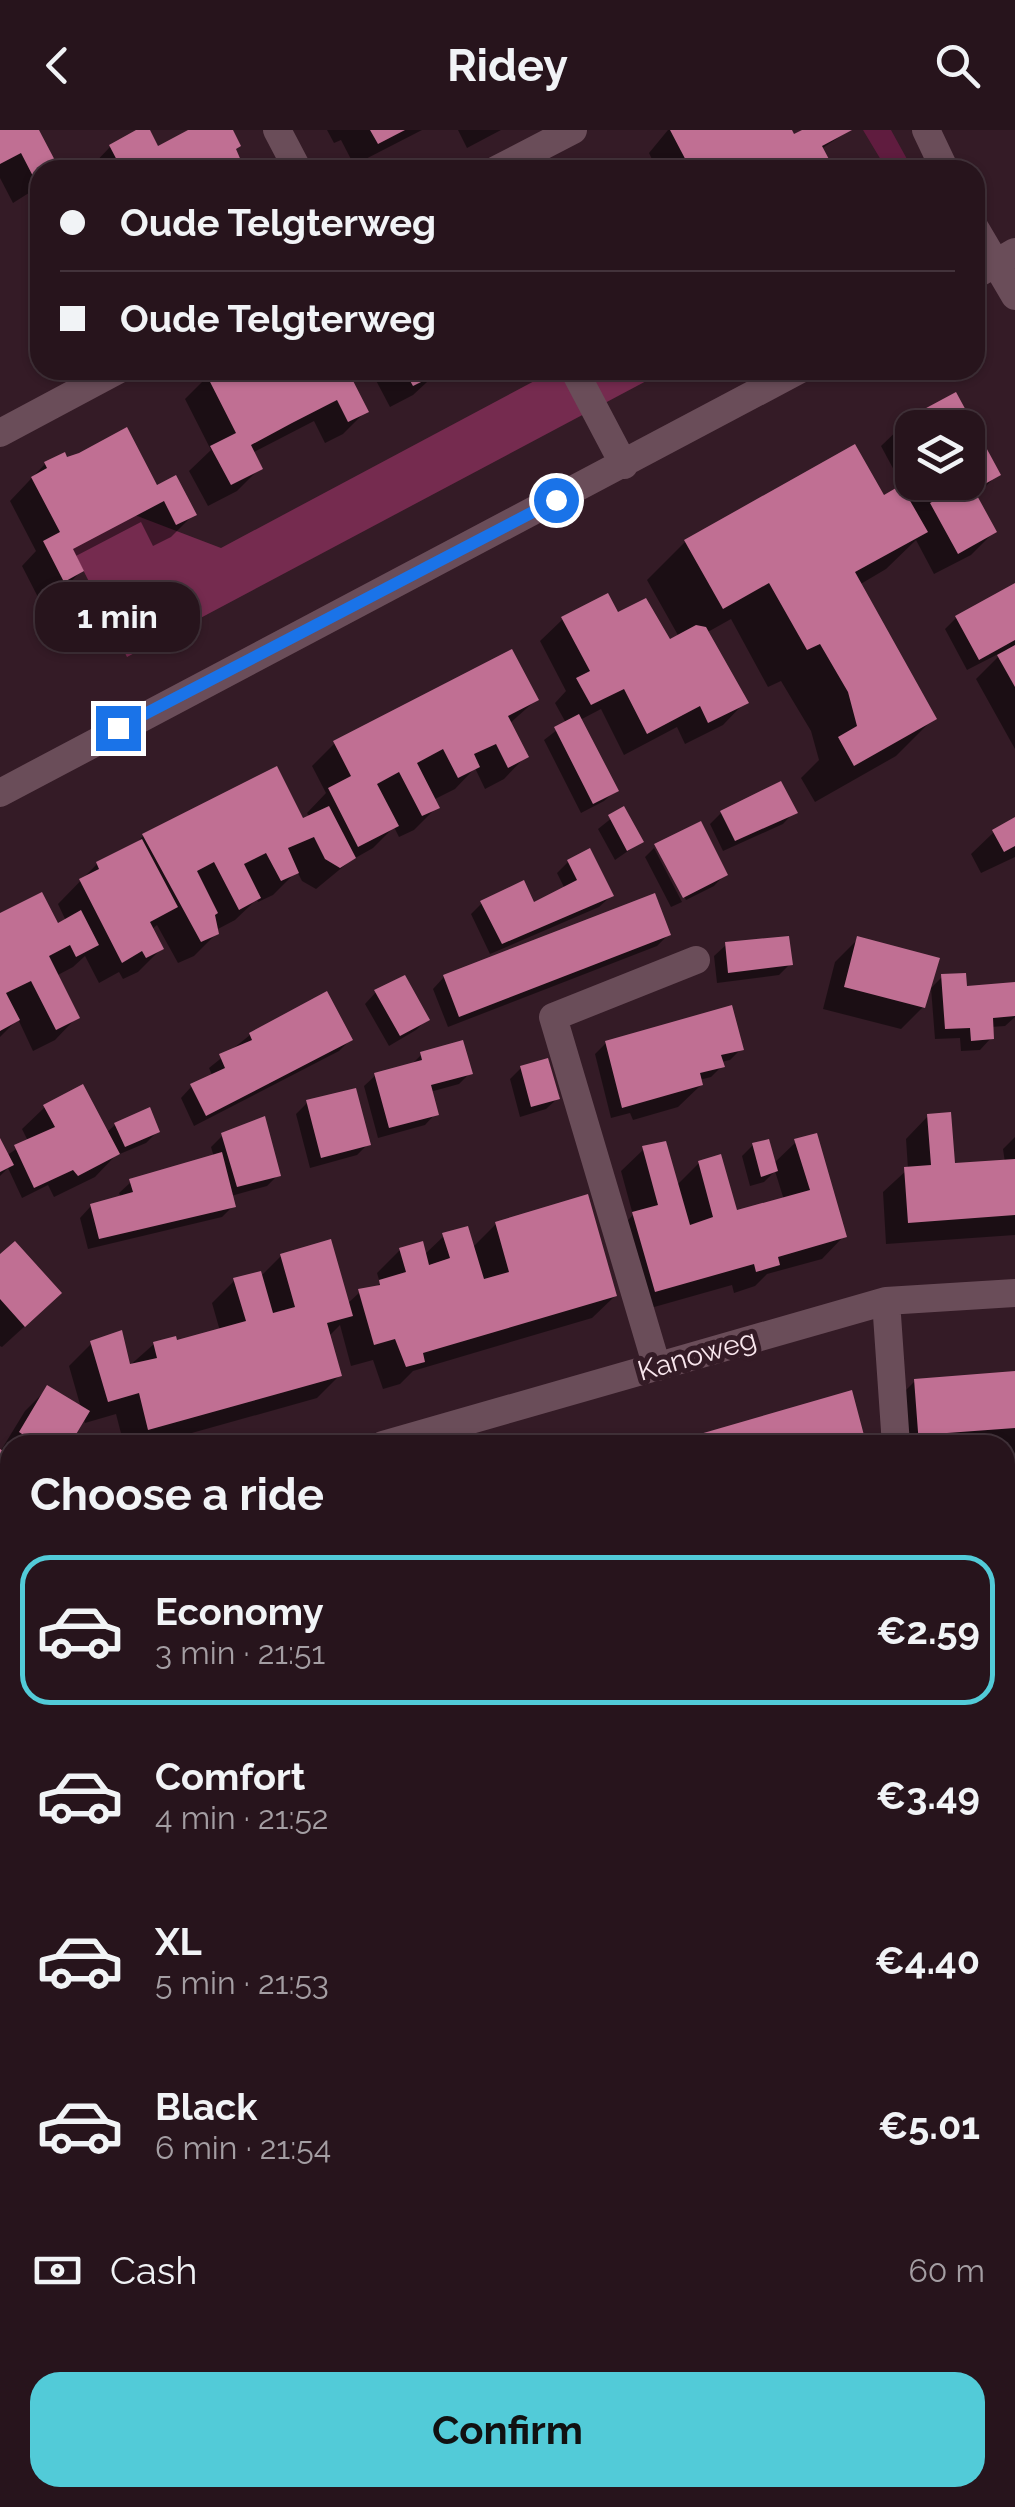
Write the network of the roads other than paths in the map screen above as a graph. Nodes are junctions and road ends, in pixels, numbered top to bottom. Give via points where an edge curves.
1 (277, 130) edge
2 (573, 130) edge
3 (926, 130) edge
4 (293, 160) edge
5 (515, 160) edge
6 (940, 160) edge
7 (995, 263) edge
8 (1015, 296) edge
9 (99, 380) edge
10 (579, 380) edge
11 (781, 380) edge
12 (0, 433) edge
13 (624, 465) junction
14 (0, 793) edge
15 (696, 960) dead end
16 (1015, 1293) edge
17 (886, 1301) junction
18 (657, 1366) junction
19 (418, 1435) edge
20 (895, 1435) edge

1 - 4 street
2 - 5 street
3 - 6 street
7 - 8 street
9 - 12 street
10 - 13 street
11 - 13 street
13 - 14 street
15 - 18 street via 553,1017
16 - 17 street, Kanoweg
17 - 18 street, Kanoweg
17 - 20 street
18 - 19 street, Kanoweg

